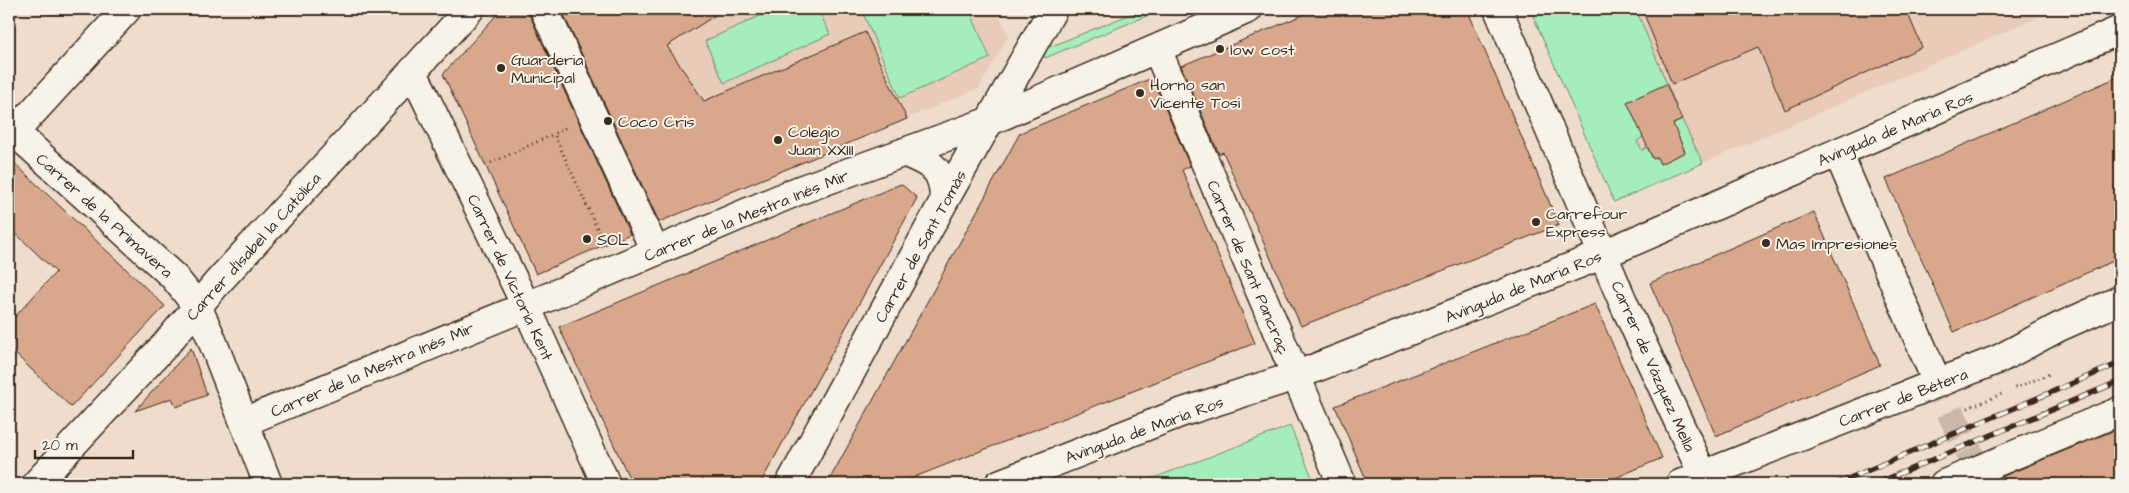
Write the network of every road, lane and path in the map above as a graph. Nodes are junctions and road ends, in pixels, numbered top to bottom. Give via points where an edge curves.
1 (127, 9) edge
2 (470, 9) edge
3 (544, 9) edge
4 (1053, 9) edge
5 (1248, 9) edge
6 (1498, 9) edge
7 (2120, 30) edge
8 (1156, 48) junction
9 (413, 72) junction
10 (593, 115) junction
11 (990, 121) junction
12 (11, 132) edge
13 (554, 134) junction
14 (904, 152) junction
15 (1838, 153) junction
16 (482, 166) dead end
17 (944, 201) junction
18 (606, 249) dead end
19 (655, 252) junction
20 (1604, 254) junction
21 (2120, 300) edge
22 (197, 306) junction
23 (526, 306) junction
24 (1933, 373) tunnel mouth
25 (2050, 374) dead end
26 (1294, 376) junction
27 (1968, 408) dead end
28 (2120, 411) edge
29 (244, 422) junction
30 (1692, 480) edge
31 (36, 484) edge
32 (268, 484) edge
33 (606, 484) edge
34 (790, 484) edge
35 (999, 484) edge
36 (1342, 484) edge
37 (1944, 484) edge

1 - 12 street
2 - 9 street, Carrer d'Isabel la Catòlica
3 - 10 street
4 - 11 street, Carrer de Sant Tomàs
5 - 8 street, Carrer de la Mestra Inés Mir
6 - 20 street, Carrer de Vázquez Mella
7 - 15 street, Avinguda de Maria Ros
8 - 11 street, Carrer de la Mestra Inés Mir
8 - 26 street, Carrer de Sant Pancraç
9 - 22 street, Carrer d'Isabel la Catòlica
9 - 23 street, Carrer de Victoria Kent
10 - 13 path
10 - 19 street
11 - 14 street, Carrer de la Mestra Inés Mir
11 - 17 street, Carrer de Sant Tomàs
12 - 22 street, Carrer de la Primavera via 174,277
13 - 16 path
13 - 18 path
14 - 17 street via 929,162 939,171
14 - 19 street, Carrer de la Mestra Inés Mir via 800,190
15 - 20 street, Avinguda de Maria Ros
15 - 24 street
17 - 34 street, Carrer de Sant Tomàs
19 - 23 street, Carrer de la Mestra Inés Mir
20 - 26 street, Avinguda de Maria Ros
20 - 30 street, Carrer de Vázquez Mella
21 - 30 street, Carrer de Bétera via 2059,327 1999,360
22 - 29 street, Carrer de la Primavera
22 - 31 street, Carrer d'Isabel la Catòlica
23 - 29 street, Carrer de la Mestra Inés Mir
23 - 33 street, Carrer de Victoria Kent
25 - 27 path
26 - 35 street, Avinguda de Maria Ros via 1180,413
26 - 36 street, Carrer de Sant Pancraç
28 - 37 street
29 - 32 street, Carrer de la Primavera

